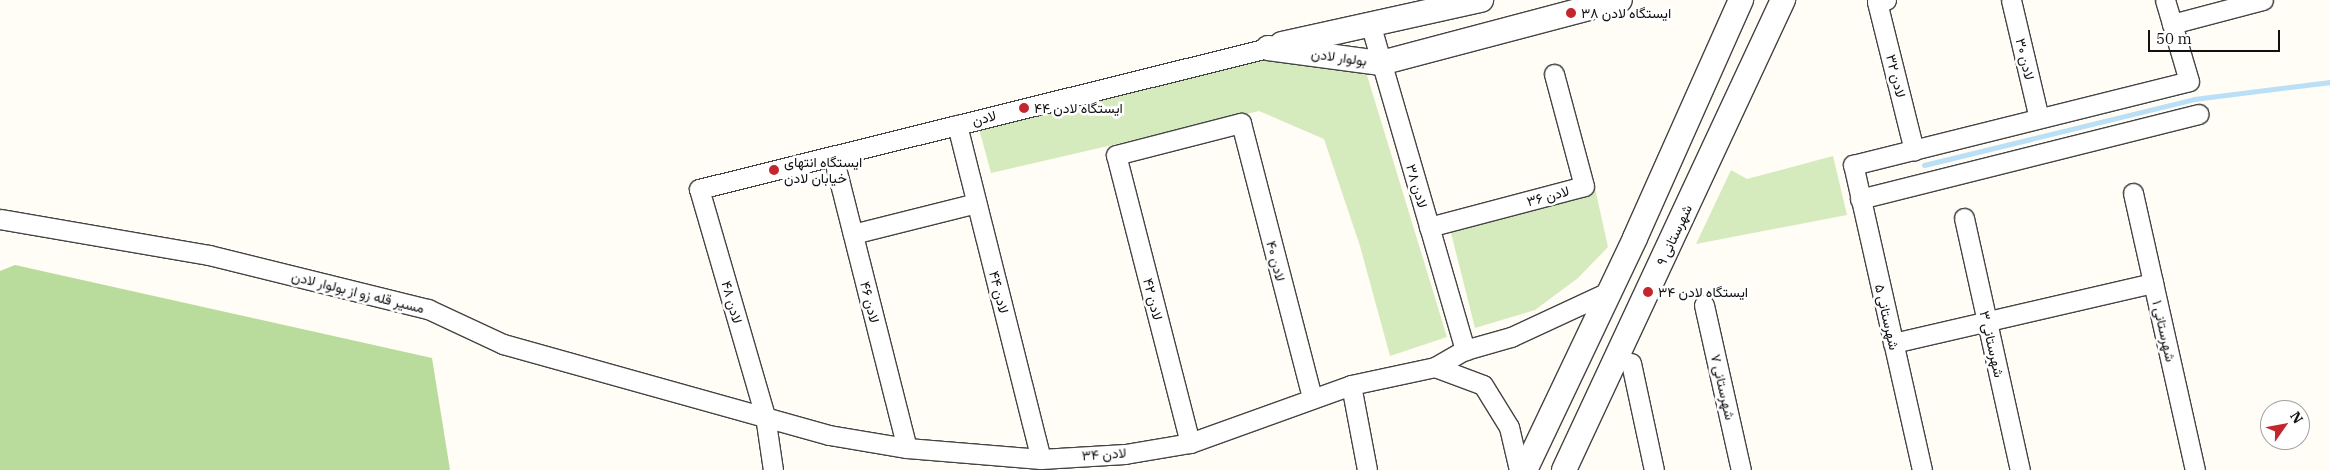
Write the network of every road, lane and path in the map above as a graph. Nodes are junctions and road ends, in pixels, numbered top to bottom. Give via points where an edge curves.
1 (1482, 0) edge
2 (1620, 0) edge
3 (1741, 0) edge
4 (1783, 0) edge
5 (2011, 0) edge
6 (2165, 0) edge
7 (2263, 0) edge
8 (1882, 1) edge
9 (1370, 23) junction
10 (2172, 24) junction
11 (1268, 48) junction
12 (1381, 63) junction
13 (1554, 74) dead end
14 (2198, 114) dead end
15 (2039, 118) junction
16 (957, 125) junction
17 (1914, 150) junction
18 (1116, 155) joint
19 (833, 156) junction
20 (699, 189) joint
21 (2133, 193) dead end
22 (1860, 199) junction
23 (976, 203) junction
24 (1964, 218) dead end
25 (0, 219) edge
26 (1429, 227) junction
27 (853, 234) junction
28 (2153, 284) junction
29 (1610, 291) junction
30 (1704, 305) dead end
31 (1987, 323) junction
32 (1893, 343) junction
33 (1465, 350) junction
34 (1631, 362) dead end
35 (1435, 367) junction
36 (1351, 385) junction
37 (1312, 398) junction
38 (765, 416) junction
39 (1190, 443) junction
40 (907, 448) junction
41 (1040, 459) junction
42 (773, 470) edge
43 (1367, 470) edge
44 (1519, 470) edge
45 (1525, 470) edge
46 (1564, 470) edge
47 (1654, 470) edge
48 (1741, 470) edge
49 (1922, 470) edge
50 (2020, 470) edge
51 (2195, 470) edge

1 - 9 street, بولوار لادن
2 - 12 street, بولوار لادن
3 - 29 street
4 - 46 street, شهرستانی ۹
5 - 15 street, لادن ۳۰
6 - 10 street
7 - 10 street
8 - 17 street, لادن ۳۲
9 - 11 street, بولوار لادن
9 - 12 street, لادن ۳۸
10 - 15 street via 2189,81
11 - 12 street, بولوار لادن
11 - 16 street, لادن
12 - 26 street, لادن ۳۸
13 - 26 street, لادن ۳۶ via 1584,186
14 - 22 street
15 - 17 street
16 - 19 street, لادن
16 - 23 street, لادن ۴۴
17 - 22 street, شهرستانی ۵ via 1853,164
18 - 37 street, لادن ۴۰ via 1241,123
18 - 39 street, لادن ۴۲
19 - 20 street, لادن
19 - 27 street, لادن ۴۶
20 - 38 street, لادن ۴۸
21 - 28 street, شهرستانی ۱
22 - 32 street, شهرستانی ۵
23 - 27 street
23 - 41 street, لادن ۴۴
24 - 31 street, شهرستانی ۳
25 - 38 street, مسیر قله زو از بولوار لادن via 209,255 428,309 503,344
26 - 33 street, لادن ۳۸
27 - 40 street, لادن ۴۶
28 - 31 street
28 - 51 street, شهرستانی ۱
29 - 33 street via 1511,338
29 - 45 street
30 - 48 street, شهرستانی ۷
31 - 32 street
31 - 50 street, شهرستانی ۳
32 - 49 street, شهرستانی ۵
33 - 35 street
34 - 47 street
35 - 36 street, لادن ۳۴
35 - 44 street via 1470,379 1488,391 1509,427
36 - 37 street, لادن ۳۴
36 - 43 street
37 - 39 street, لادن ۳۴
38 - 40 street, لادن ۳۴ via 829,434
38 - 42 street, لادن ۴۸
39 - 41 street, لادن ۳۴ via 1125,454
40 - 41 street, لادن ۳۴

